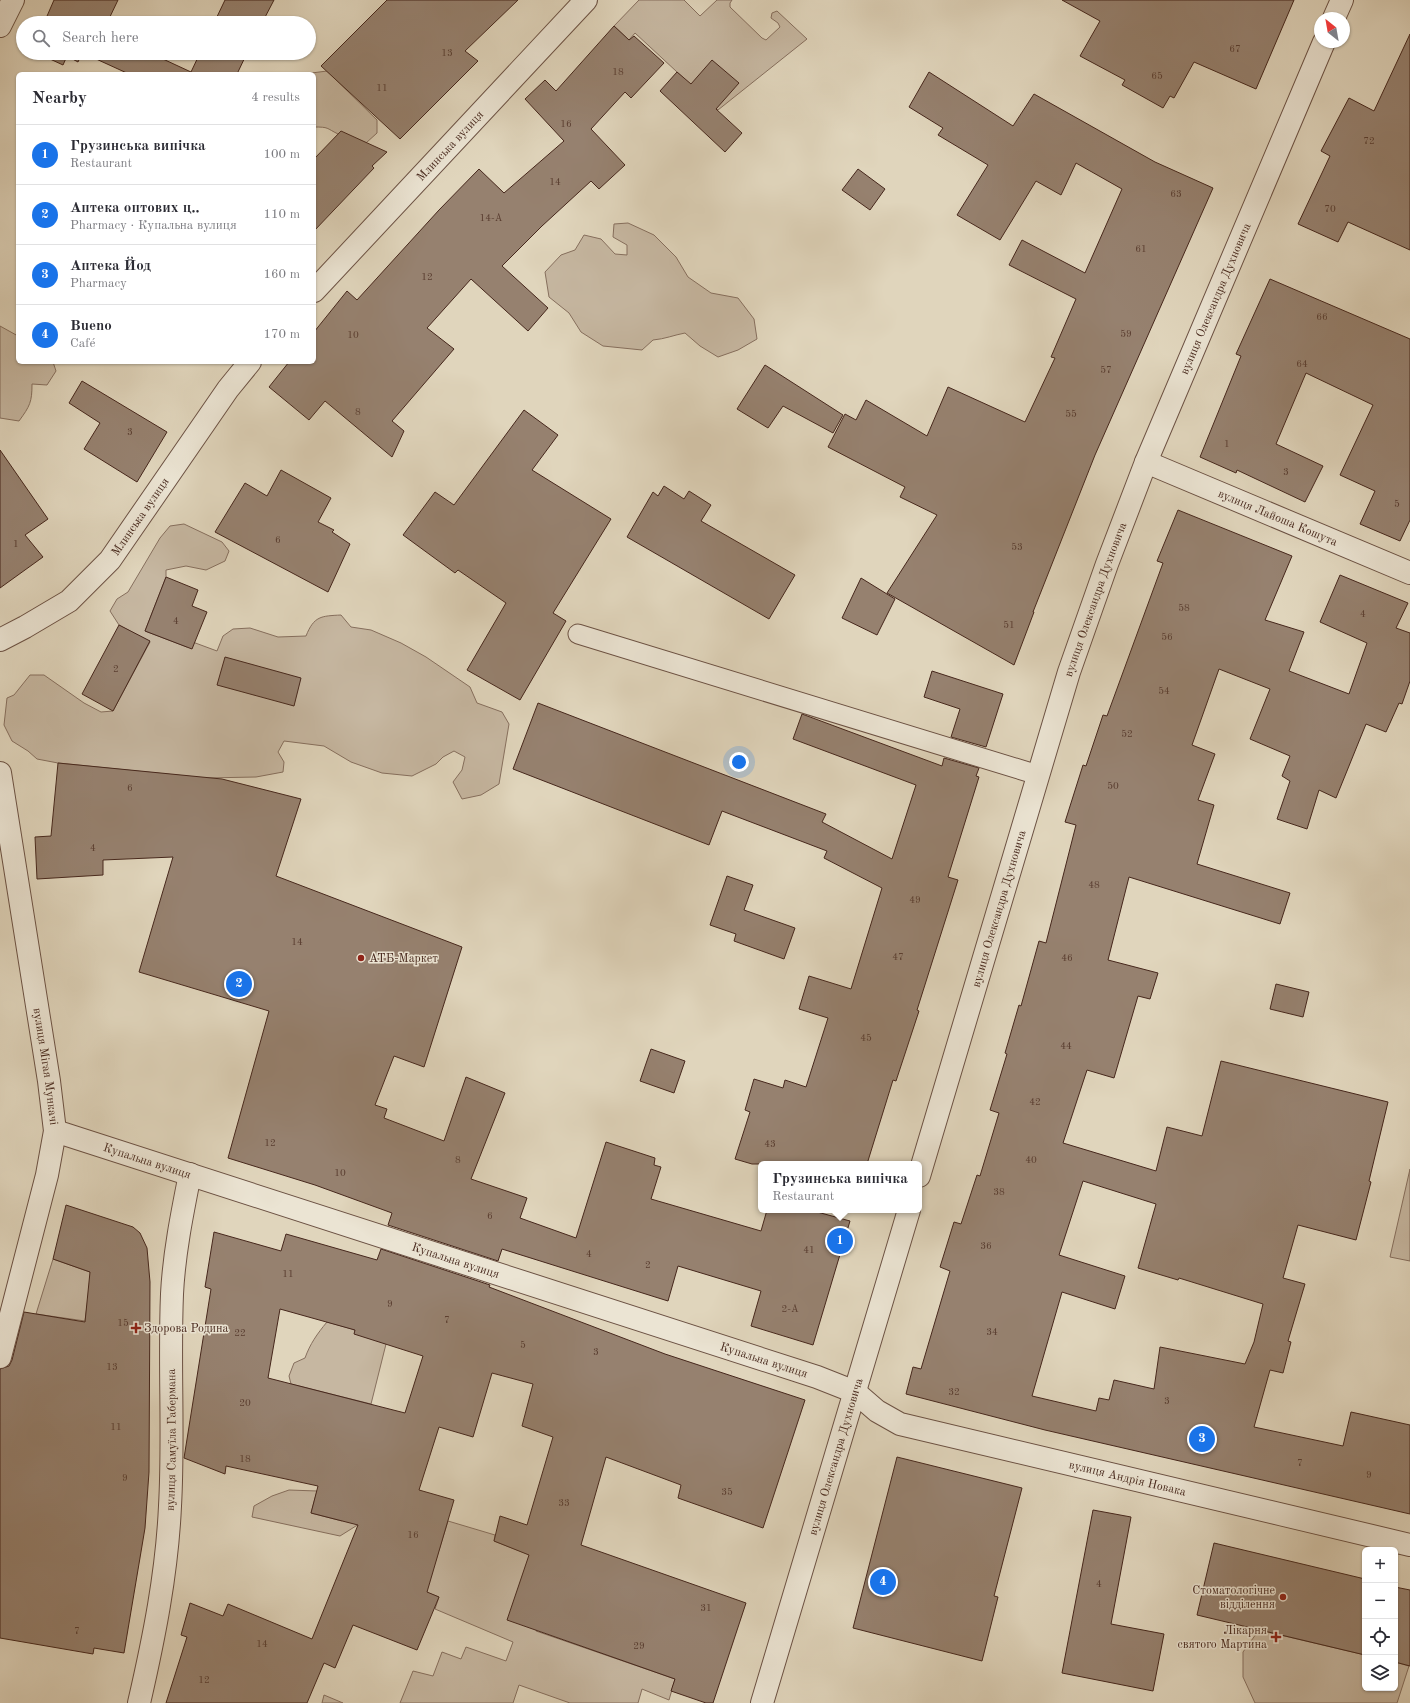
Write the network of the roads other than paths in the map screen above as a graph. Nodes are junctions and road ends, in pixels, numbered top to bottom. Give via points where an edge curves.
1 (12, 0) edge
2 (586, 0) edge
3 (1342, 0) edge
4 (1337, 12) edge
5 (0, 26) edge
6 (1321, 48) edge
7 (316, 288) edge
8 (248, 364) edge
9 (1146, 462) junction
10 (1410, 573) edge
11 (578, 634) dead end
12 (0, 640) edge
13 (0, 773) edge
14 (1038, 775) junction
15 (55, 1131) junction
16 (922, 1166) edge
17 (190, 1174) junction
18 (908, 1213) edge
19 (0, 1357) edge
20 (855, 1392) junction
21 (1410, 1545) edge
22 (139, 1703) edge
23 (762, 1703) edge

1 - 5 street
2 - 7 street, Млинська вулиця
3 - 4 street
6 - 9 street, вулиця Олександра Духновича
8 - 12 street, Млинська вулиця via 223,396 110,560 69,601
9 - 10 street, вулиця Лайоша Кошута
9 - 14 street, вулиця Олександра Духновича via 1069,672
11 - 14 lane
13 - 15 street, вулиця Мігая Мункачі via 45,1051
14 - 16 street, вулиця Олександра Духновича
15 - 17 street, Купальна вулиця
15 - 19 street, вулиця Мігая Мункачі via 47,1175
17 - 20 street, Купальна вулиця
17 - 22 street, вулиця Самуїла Габермана via 176,1247 172,1294 170,1506 164,1572 154,1639
18 - 20 street, вулиця Олександра Духновича
20 - 21 street, вулиця Андрія Новака via 877,1411 900,1424
20 - 23 street, вулиця Олександра Духновича

